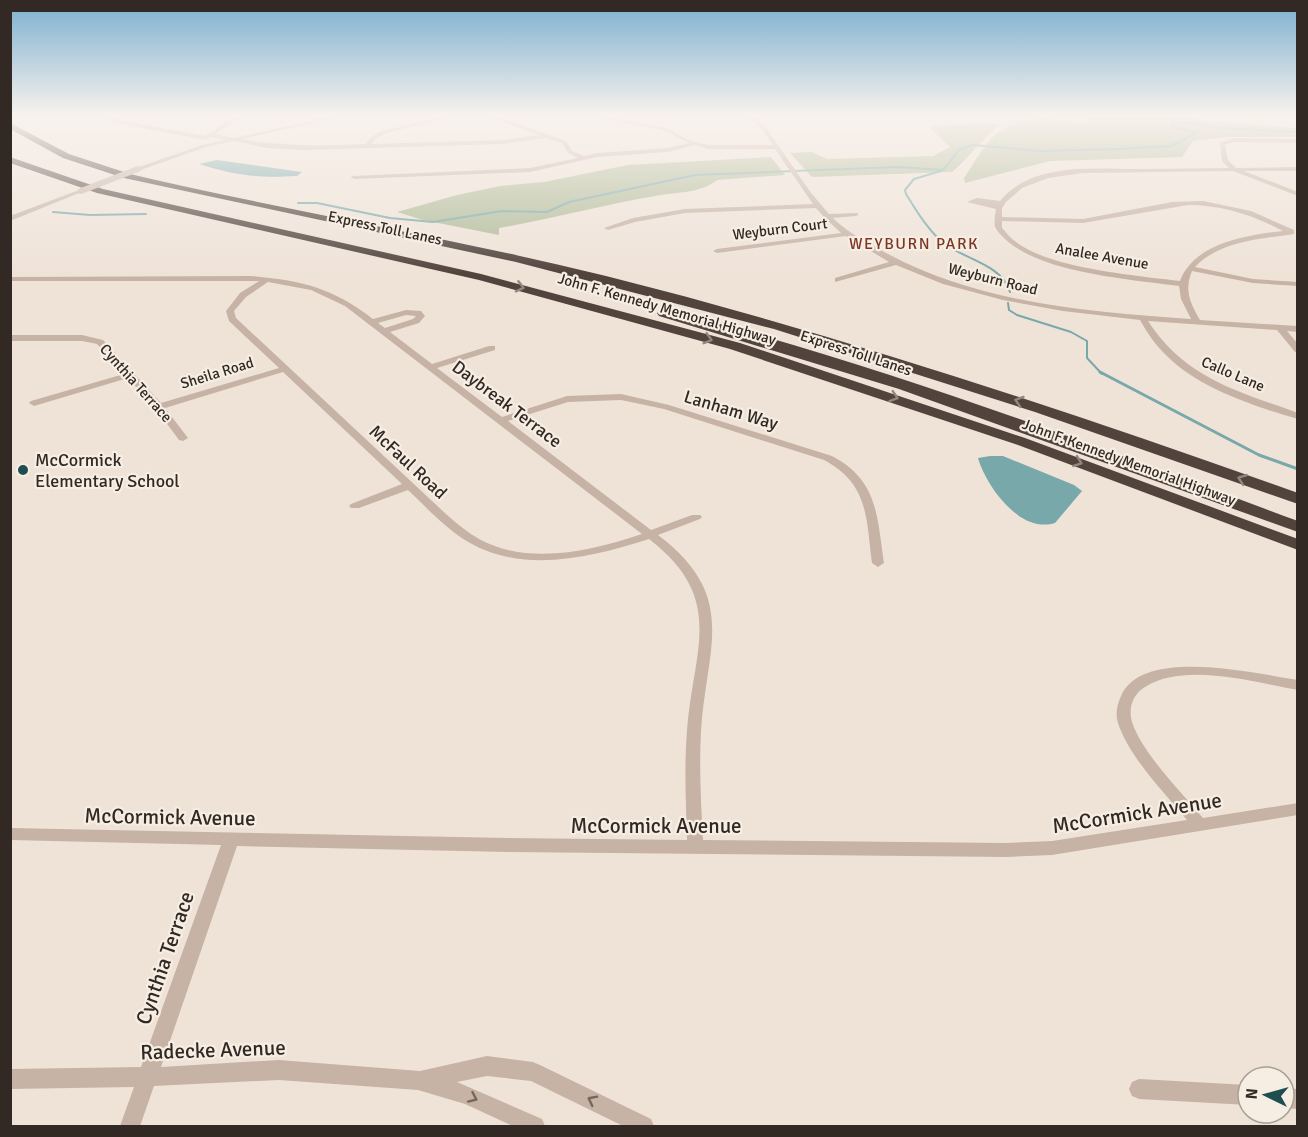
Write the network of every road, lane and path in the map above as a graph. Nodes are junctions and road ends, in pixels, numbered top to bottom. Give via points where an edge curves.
1 (33, 168) edge
2 (58, 168) edge
3 (79, 168) edge
4 (109, 168) edge
5 (140, 168) edge
6 (539, 168) edge
7 (792, 168) edge
8 (1298, 169) edge
9 (1235, 170) junction
10 (354, 177) dead end
11 (1298, 194) edge
12 (819, 206) junction
13 (856, 214) dead end
14 (826, 216) junction
15 (10, 219) edge
16 (998, 219) junction
17 (608, 228) dead end
18 (1294, 232) edge
19 (847, 234) junction
20 (717, 251) dead end
21 (897, 262) junction
22 (1190, 268) junction
23 (10, 279) edge
24 (267, 279) junction
25 (838, 280) dead end
26 (1183, 284) junction
27 (1298, 284) edge
28 (1143, 319) junction
29 (371, 322) junction
30 (1197, 323) junction
31 (1280, 328) junction
32 (1298, 329) edge
33 (383, 331) junction
34 (10, 338) edge
35 (492, 348) dead end
36 (1298, 350) edge
37 (431, 367) junction
38 (284, 369) junction
39 (130, 375) junction
40 (34, 403) dead end
41 (159, 407) junction
42 (1298, 416) edge
43 (502, 420) junction
44 (183, 438) dead end
45 (410, 485) junction
46 (1298, 499) edge
47 (355, 506) dead end
48 (1298, 516) edge
49 (696, 517) dead end
50 (1298, 527) edge
51 (650, 534) junction
52 (1298, 545) edge
53 (878, 563) dead end
54 (1298, 685) edge
55 (1298, 809) edge
56 (1199, 824) junction
57 (10, 834) edge
58 (231, 839) junction
59 (695, 846) junction
60 (147, 1077) junction
61 (10, 1079) edge
62 (418, 1080) junction
63 (1139, 1089) dead end
64 (1236, 1094) edge
65 (130, 1126) edge
66 (535, 1126) edge
67 (644, 1126) edge

1 -> 52 highway, John F. Kennedy Memorial Highway via 100,191 480,277 735,346 1020,441
2 - 50 highway, Express Toll Lanes via 118,186 501,271 756,339 1011,421
3 - 48 highway, Express Toll Lanes via 126,183 520,270 757,332 987,404
46 -> 4 highway, John F. Kennedy Memorial Highway via 1033,405 766,322 538,263
5 - 15 street, bridge
6 - 10 street via 419,178
7 - 12 street, Weyburn Road
8 - 9 street
9 - 11 street
9 - 16 street via 1056,175 1026,184 1001,206
12 - 14 street, Weyburn Road
12 - 17 street via 675,212
13 - 14 street
14 - 19 street, Weyburn Road
16 - 18 street via 1082,221 1195,203 1245,212
16 - 26 street, Analee Avenue via 1008,242 1039,258 1066,266
18 - 22 street via 1229,244
19 - 20 street, Weyburn Court
19 - 21 street, Weyburn Road
21 - 25 street
21 - 28 street, Weyburn Road via 951,282 1024,301
22 - 26 street
22 - 27 street via 1253,281
23 - 24 street, Daybreak Terrace
24 - 29 street, Daybreak Terrace via 330,294
24 - 38 street, McFaul Road via 238,300 230,315
26 - 30 street via 1186,302
28 - 30 street, Weyburn Road
28 - 42 street, Callo Lane via 1160,348 1189,371 1227,390
29 - 33 street, Daybreak Terrace
29 - 33 street via 406,312 421,316
30 - 31 street, Weyburn Road
31 - 32 street, Weyburn Road
31 - 36 street
33 - 37 street, Daybreak Terrace
34 - 39 street, Cynthia Terrace via 92,339 103,344
35 - 37 street
37 - 43 street, Daybreak Terrace
38 - 41 street, Sheila Road
38 - 45 street, McFaul Road
39 - 40 street
39 - 41 street, Cynthia Terrace
41 - 44 street, Cynthia Terrace
43 - 51 street, Daybreak Terrace
43 - 53 street, Lanham Way via 567,399 621,397 666,406 828,458 846,466 862,483
45 - 47 street
45 - 51 street, McFaul Road via 474,541 505,552 591,554
49 - 51 street, McFaul Road
51 - 59 street, Daybreak Terrace via 693,575 707,608 708,644 692,760
54 - 56 street via 1185,670 1156,674 1131,689 1124,712 1126,725
55 - 56 street, McCormick Avenue
56 - 59 street, McCormick Avenue via 1052,848 848,850
57 - 58 street, McCormick Avenue
58 - 59 street, McCormick Avenue
58 - 60 street, Cynthia Terrace
60 - 61 street, Radecke Avenue
60 - 62 street, Radecke Avenue via 279,1070
60 - 65 street, Cynthia Terrace
62 -> 66 street, Radecke Avenue via 467,1095
67 -> 62 street, Radecke Avenue via 533,1072 488,1066
63 - 64 street

